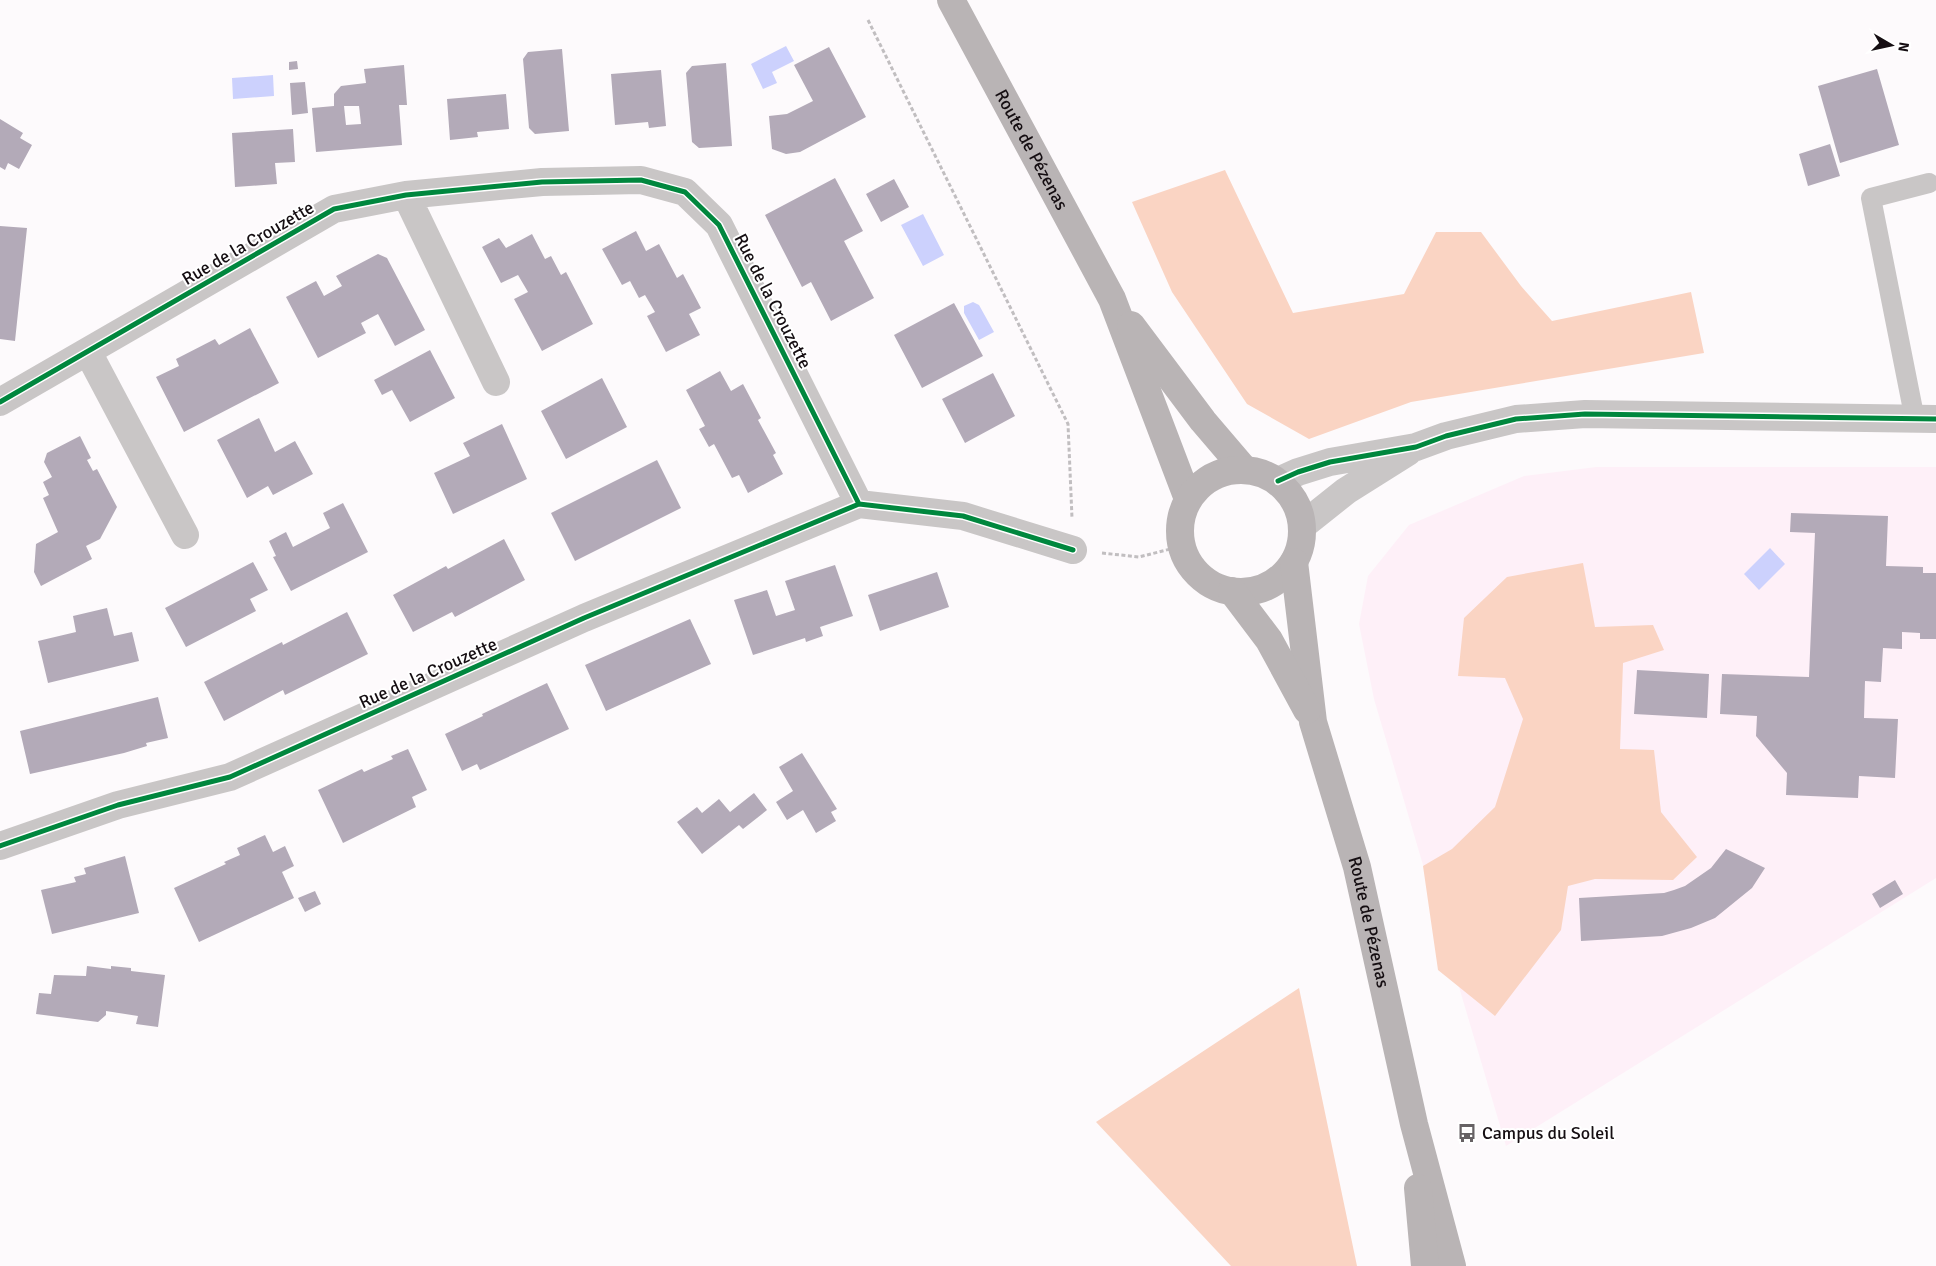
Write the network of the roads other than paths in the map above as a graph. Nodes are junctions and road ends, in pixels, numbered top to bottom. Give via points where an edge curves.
1 (951, 0) edge
2 (1929, 183) dead end
3 (406, 195) junction
4 (1112, 299) junction
5 (88, 352) junction
6 (496, 382) dead end
7 (0, 402) edge
8 (1926, 420) edge
9 (1416, 447) junction
10 (1244, 470) junction
11 (1278, 481) junction
12 (1188, 499) junction
13 (859, 504) junction
14 (1302, 526) junction
15 (185, 535) dead end
16 (1073, 550) road end
17 (1294, 562) junction
18 (1232, 591) junction
19 (1313, 722) junction
20 (0, 846) edge
21 (1414, 1124) junction
22 (1426, 1266) edge
23 (1452, 1266) edge

1 - 4 main road, Route de Pézenas
2 - 8 lane via 1871,198
3 - 5 street, Rue de la Crouzette via 334,209
3 - 6 street
3 - 13 street, Rue de la Crouzette via 542,182 641,180 684,192 719,225
4 - 10 main road, Route de Pézenas via 1202,421
4 - 12 main road, Route de Pézenas
5 - 7 street, Rue de la Crouzette
5 - 15 street
8 - 9 street via 1585,414 1516,419 1446,436
9 - 11 street via 1330,462
9 - 14 street via 1346,491
10 - 11 main road via 1262,473
10 - 12 main road via 1212,477
11 - 14 main road via 1295,501
12 - 18 main road via 1180,522 1182,546 1192,568 1210,584
13 - 16 street, Rue de la Crouzette via 963,516
13 - 20 street, Rue de la Crouzette via 584,618 230,777 118,805
14 - 17 main road
17 - 18 main road via 1272,584 1253,591
17 - 19 main road, Route de Pézenas
18 - 19 main road, Route de Pézenas via 1269,640
19 - 21 main road, Route de Pézenas via 1357,867
21 - 22 main road, Route de Pézenas
21 - 23 main road, Route de Pézenas

